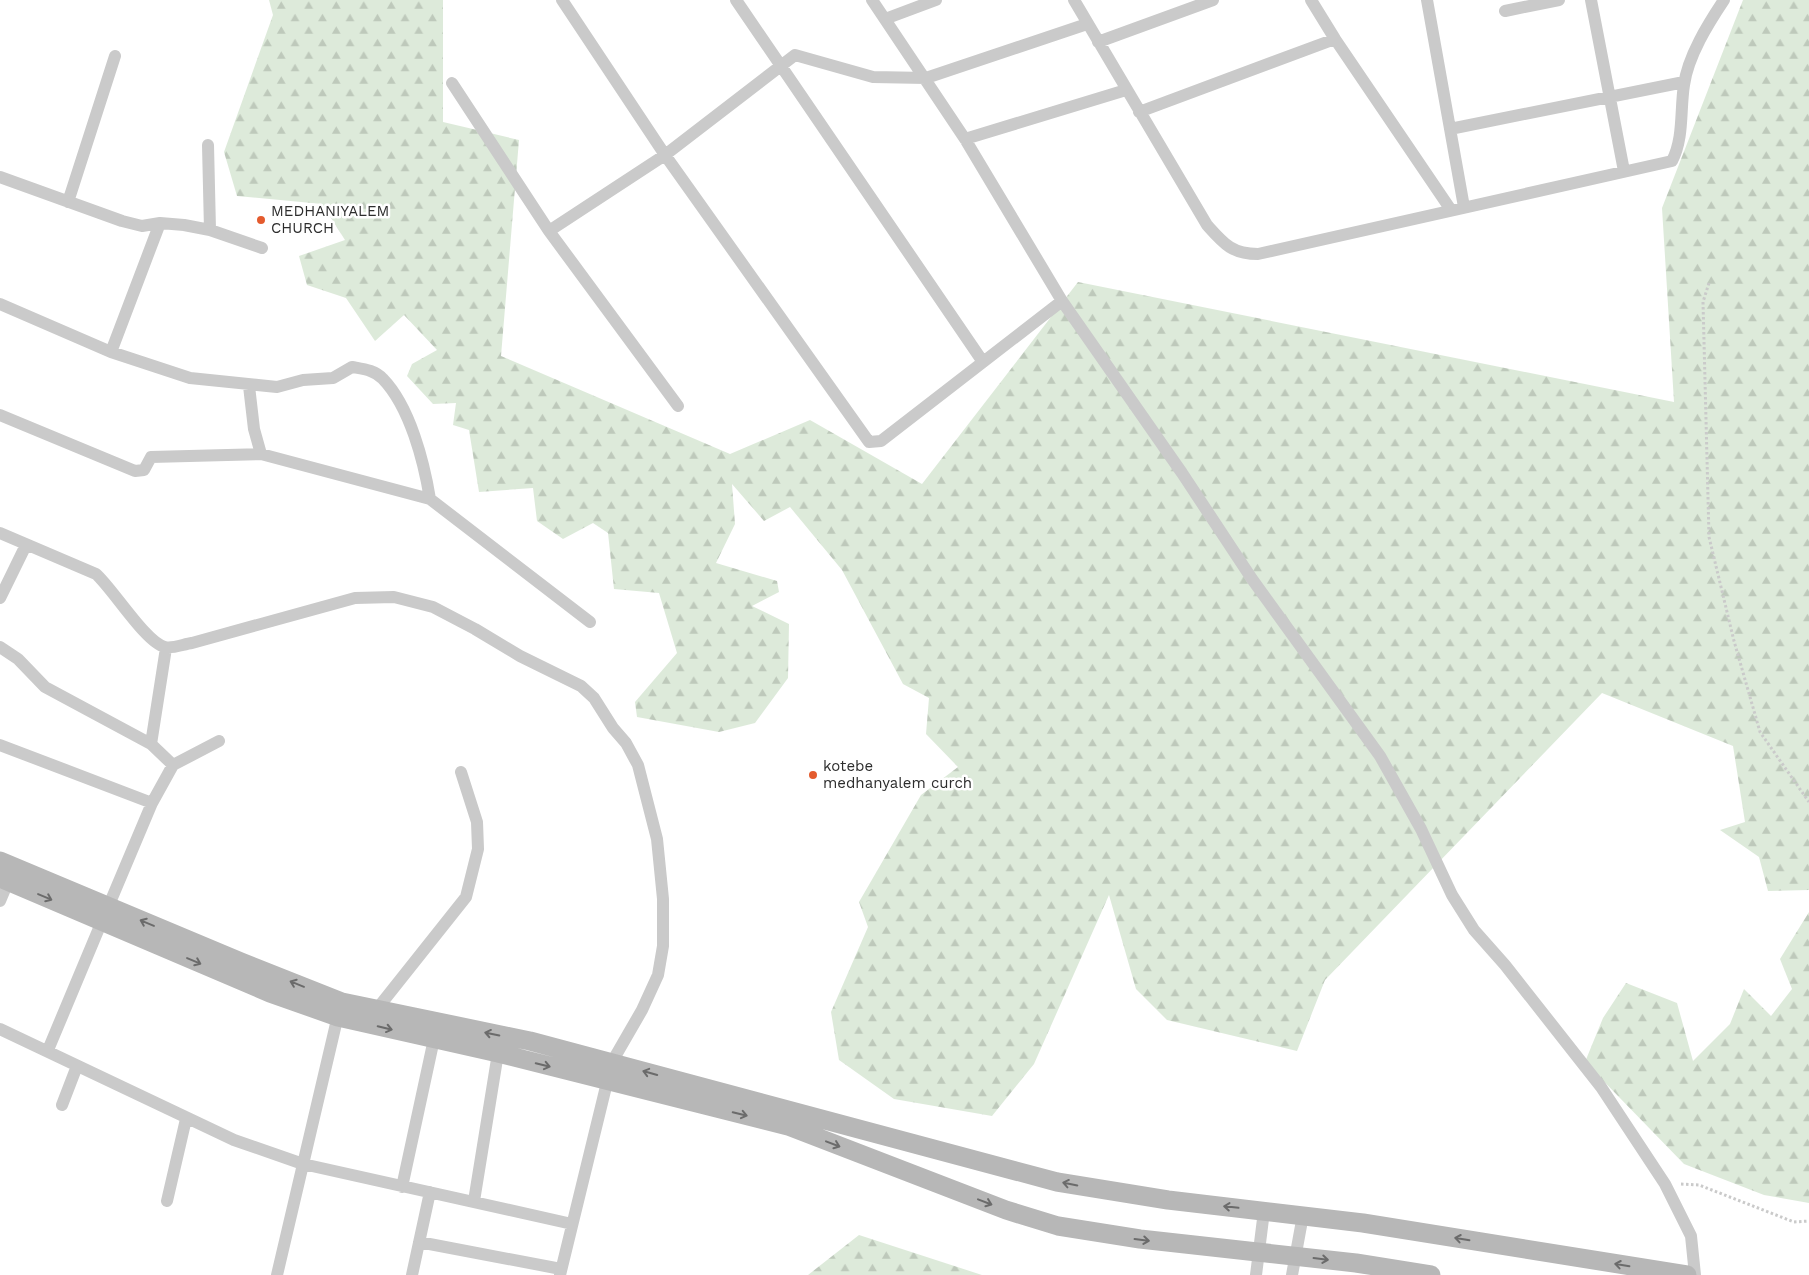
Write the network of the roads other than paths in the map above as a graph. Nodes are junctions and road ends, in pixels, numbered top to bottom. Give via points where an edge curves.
1 (562, 0) edge
2 (736, 0) edge
3 (872, 0) edge
4 (936, 0) edge
5 (1074, 0) edge
6 (1213, 0) edge
7 (1311, 0) edge
8 (1427, 0) edge
9 (1559, 0) edge
10 (1591, 0) edge
11 (1724, 0) edge
12 (1505, 11) dead end
13 (885, 19) junction
14 (1087, 24) junction
15 (1335, 39) junction
16 (1098, 42) junction
17 (115, 56) dead end
18 (780, 66) junction
19 (926, 78) junction
20 (1684, 82) junction
21 (452, 83) dead end
22 (1126, 90) junction
23 (1610, 98) junction
24 (1140, 112) junction
25 (1450, 129) junction
26 (965, 139) junction
27 (208, 145) dead end
28 (665, 155) junction
29 (1624, 171) junction
30 (0, 177) edge
31 (68, 202) junction
32 (1464, 207) junction
33 (1451, 210) junction
34 (160, 222) junction
35 (210, 230) junction
36 (550, 230) junction
37 (262, 248) dead end
38 (1062, 301) junction
39 (0, 304) edge
40 (111, 352) junction
41 (983, 362) junction
42 (249, 386) junction
43 (678, 406) dead end
44 (0, 415) edge
45 (261, 454) junction
46 (430, 499) junction
47 (0, 533) edge
48 (26, 544) junction
49 (0, 598) edge
50 (590, 622) dead end
51 (0, 647) edge
52 (166, 648) junction
53 (219, 741) dead end
54 (0, 744) edge
55 (151, 744) junction
56 (173, 765) junction
57 (462, 772) dead end
58 (152, 803) junction
59 (0, 861) edge
60 (4, 880) edge
61 (0, 901) edge
62 (105, 913) junction
63 (377, 1009) junction
64 (340, 1010) junction
65 (0, 1029) edge
66 (434, 1039) junction
67 (48, 1050) junction
68 (498, 1053) junction
69 (612, 1062) junction
70 (77, 1066) junction
71 (606, 1081) junction
72 (695, 1094) junction
73 (62, 1105) dead end
74 (186, 1118) junction
75 (789, 1119) junction
76 (303, 1164) junction
77 (402, 1187) junction
78 (430, 1192) junction
79 (167, 1201) dead end
80 (474, 1201) junction
81 (1264, 1211) junction
82 (1303, 1215) junction
83 (572, 1224) junction
84 (419, 1242) junction
85 (1259, 1252) junction
86 (1296, 1256) junction
87 (560, 1272) edge
88 (277, 1275) edge
89 (412, 1275) edge
90 (1256, 1275) edge
91 (1292, 1275) edge
92 (1431, 1275) edge
93 (1687, 1275) edge
94 (1696, 1275) edge

1 - 28 street
2 - 18 street
3 - 13 street
4 - 13 street
5 - 14 street
6 - 16 street
7 - 15 street
8 - 25 street
9 - 12 street
10 - 23 street
11 - 20 street via 1703,32
13 - 19 street
14 - 16 street
14 - 19 street
15 - 24 street
15 - 33 street
16 - 22 street
17 - 31 street
18 - 19 street via 795,55 873,77
18 - 28 street
18 - 41 street
19 - 26 street
20 - 23 street
20 - 29 street via 1678,149 1672,161
21 - 36 street
22 - 24 street
22 - 26 street
23 - 25 street
23 - 29 street
24 - 33 street via 1207,225 1224,245 1242,254 1258,254
25 - 32 street
26 - 38 street
27 - 35 street
28 - 36 street
28 - 41 street via 869,442 881,441
29 - 32 street
30 - 31 street
31 - 34 street via 142,226
32 - 33 street
34 - 35 street
34 - 40 street
35 - 37 street
36 - 43 street
38 - 41 street
38 - 94 street via 1177,464 1252,579 1380,756 1421,829 1452,895 1474,930 1601,1087 1665,1184 1691,1236
39 - 40 street
40 - 42 street via 190,378 216,379
42 - 45 street via 254,429
42 - 46 street via 277,387 303,380 333,378 352,366 372,370 383,378 403,406 424,464
44 - 45 street via 135,471 144,470 151,457
45 - 46 street
46 - 50 street
47 - 48 street
48 - 49 street
48 - 52 street via 96,574 146,634
51 - 55 street via 18,659 45,687
52 - 55 street
52 - 69 street via 355,598 394,597 450,616 581,686 594,698 638,765 657,839 663,899 663,946 658,975
53 - 56 street
54 - 58 street
55 - 56 street
56 - 58 street
57 - 63 street via 477,822 478,849 466,897
58 - 62 street
59 - 62 main road
60 - 61 street
60 -> 62 main road
62 - 64 main road via 270,993
62 - 67 street
63 - 64 main road
69 -> 63 main road
64 -> 66 main road
64 - 76 street
65 - 67 street
66 - 68 main road
66 - 77 street
67 - 70 street
68 -> 71 main road
68 - 80 street
69 - 71 street
72 -> 69 main road
70 - 73 street
70 - 74 street
71 - 72 main road
71 - 83 street
72 - 75 main road
74 - 76 street via 234,1140
74 - 79 street
81 -> 75 main road via 1113,1193
75 -> 85 main road via 1006,1210 1058,1226
76 - 77 street
76 - 88 street
77 - 78 street
78 - 80 street
78 - 84 street
80 - 83 street
81 - 82 main road
81 - 85 street
82 - 86 street
93 -> 82 main road
83 - 87 street
84 - 87 street
84 - 89 street
85 - 86 main road
85 - 90 street
86 - 91 street
86 -> 92 main road

